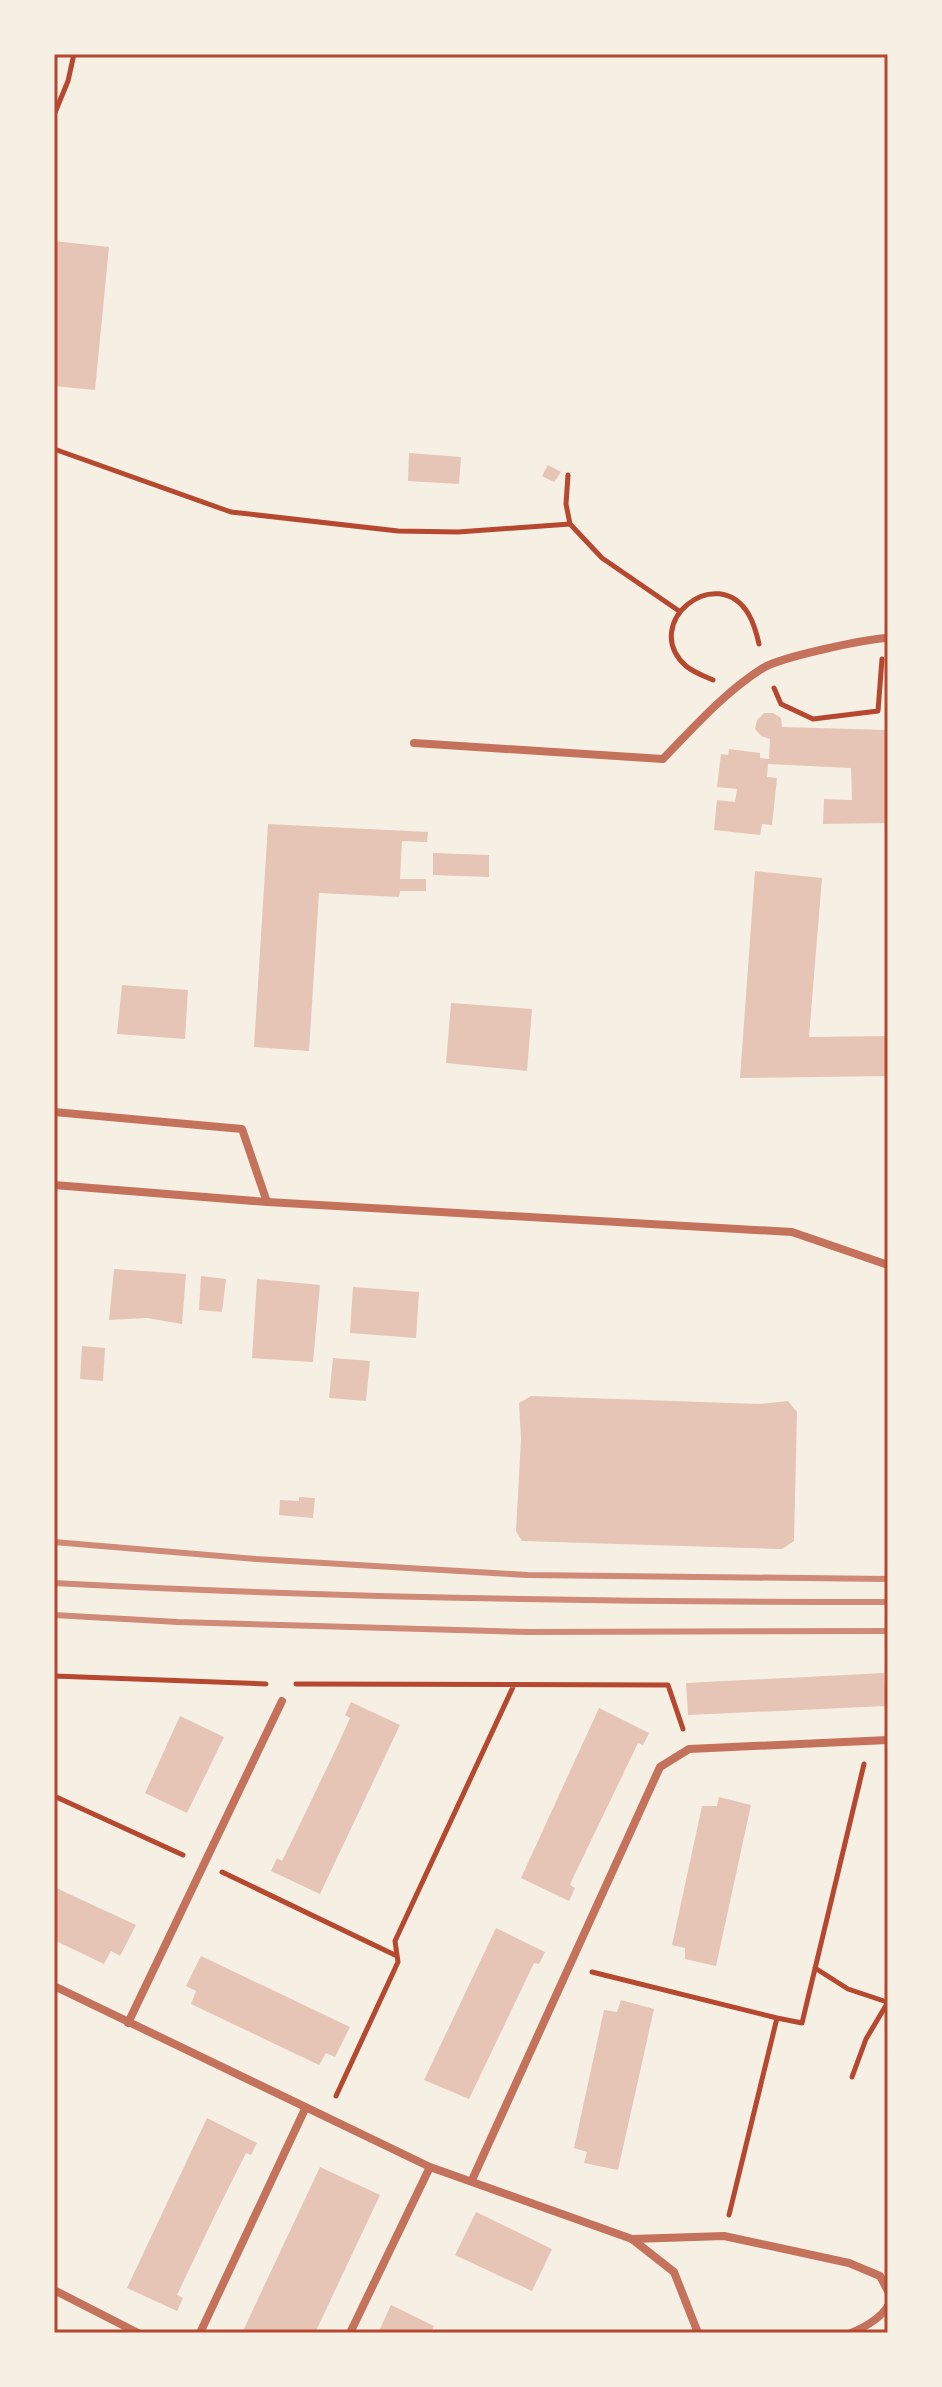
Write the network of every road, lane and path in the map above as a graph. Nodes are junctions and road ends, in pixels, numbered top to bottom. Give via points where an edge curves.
1 (74, 54) edge
2 (54, 115) edge
3 (54, 449) edge
4 (568, 475) dead end
5 (570, 524) junction
6 (679, 611) junction
7 (886, 638) edge
8 (766, 666) junction
9 (731, 692) junction
10 (414, 743) dead end
11 (54, 1112) edge
12 (54, 1185) edge
13 (267, 1202) junction
14 (888, 1265) edge
15 (54, 1676) edge
16 (270, 1684) dead end
17 (286, 1684) dead end
18 (513, 1687) junction
19 (282, 1701) dead end
20 (888, 1740) edge
21 (869, 1742) junction
22 (689, 1749) junction
23 (569, 1966) junction
24 (815, 1968) junction
25 (54, 1986) edge
26 (887, 2002) edge
27 (777, 2018) junction
28 (128, 2023) junction
29 (852, 2077) dead end
30 (305, 2109) junction
31 (325, 2119) junction
32 (430, 2167) junction
33 (472, 2180) junction
34 (724, 2236) junction
35 (632, 2239) junction
36 (54, 2290) edge
37 (888, 2291) edge
38 (888, 2306) edge
39 (138, 2333) edge
40 (200, 2333) edge
41 (350, 2333) edge
42 (698, 2333) edge
43 (851, 2333) edge

1 - 2 path
3 - 5 path via 231,512 398,531
4 - 5 path
5 - 6 path via 602,558
6 - 8 path via 714,594 740,603 749,614
6 - 9 path via 673,625 676,655 686,667
7 - 8 street
7 - 8 path via 878,711 813,719 781,704
8 - 9 street
9 - 10 street via 663,759
11 - 13 street via 242,1129
12 - 13 street
13 - 14 street via 792,1232
15 - 16 path
17 - 18 path
18 - 22 path via 668,1685
18 - 31 path via 395,1941 398,1962
19 - 28 street
20 - 21 street
21 - 22 street
21 - 24 path
22 - 23 street via 660,1767
23 - 27 path
23 - 33 street
24 - 26 path via 848,1989
24 - 27 path via 802,2023
25 - 28 street
26 - 29 path
27 - 34 path
28 - 30 street
30 - 31 street
30 - 40 street
31 - 32 street
32 - 33 street
32 - 41 street
33 - 35 street
34 - 35 street
34 - 37 street via 849,2263 880,2276
35 - 42 street via 674,2272
36 - 39 street
38 - 43 street

